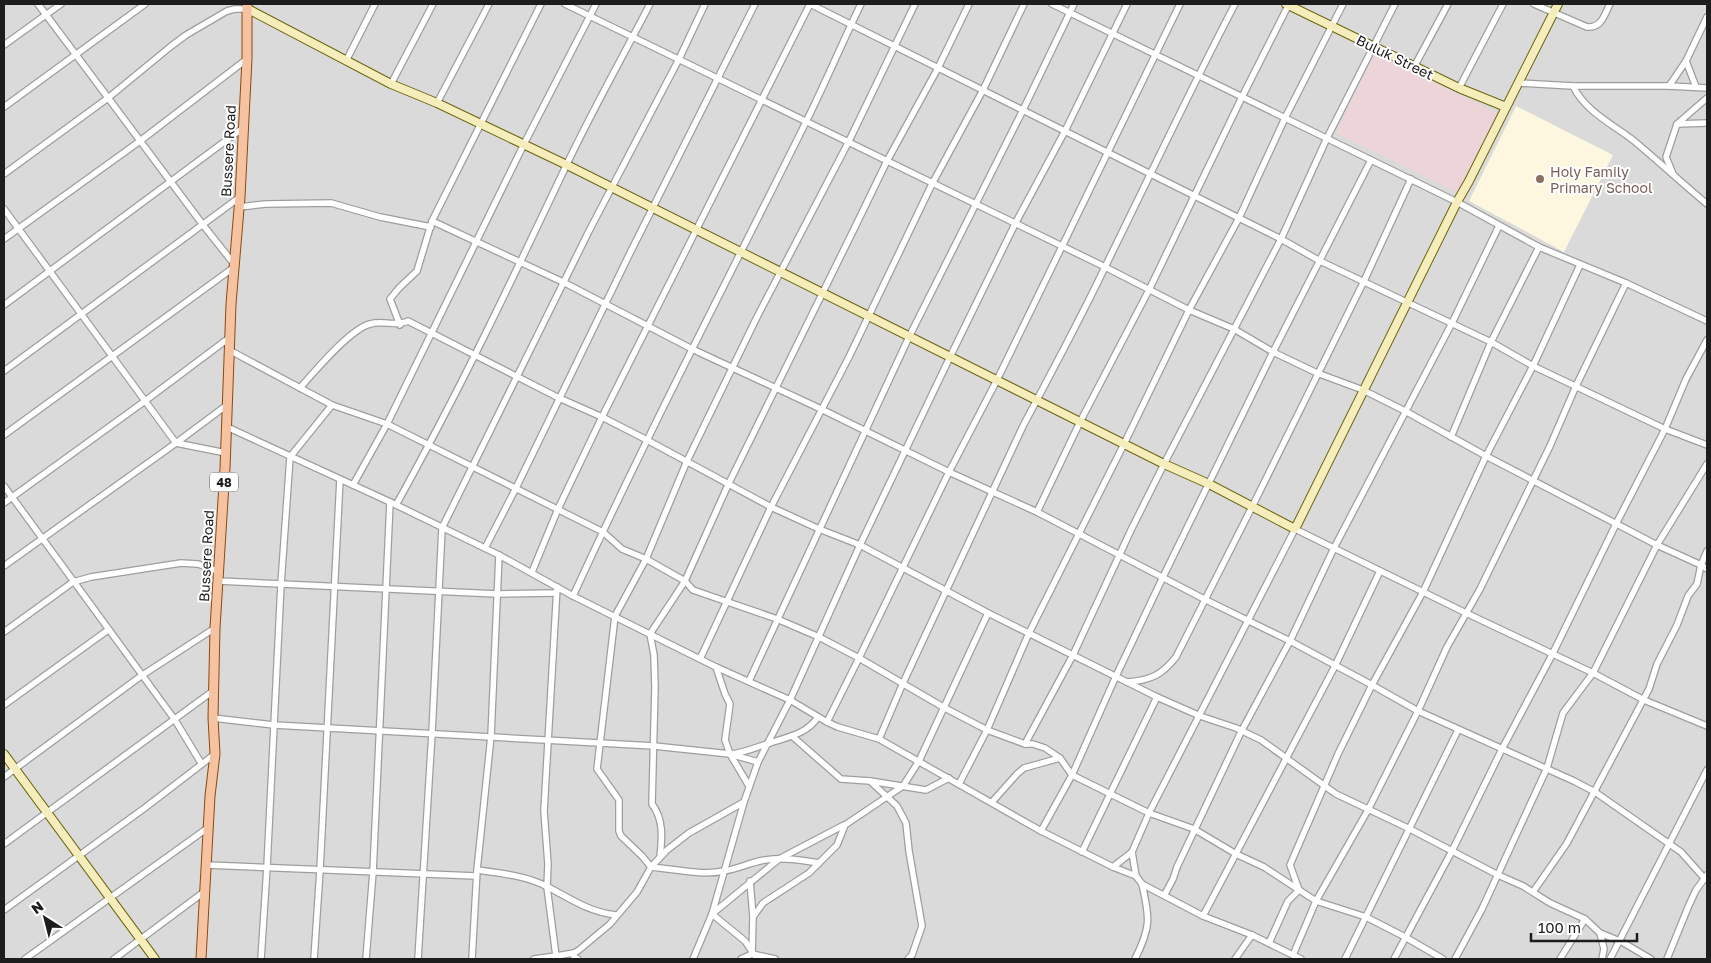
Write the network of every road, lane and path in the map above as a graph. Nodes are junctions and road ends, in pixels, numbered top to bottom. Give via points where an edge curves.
1 (38, 4) edge
2 (61, 4) edge
3 (145, 4) edge
4 (375, 4) edge
5 (433, 4) edge
6 (489, 4) edge
7 (541, 4) edge
8 (565, 4) edge
9 (596, 4) edge
10 (650, 4) edge
11 (705, 4) edge
12 (755, 4) edge
13 (810, 4) edge
14 (862, 4) edge
15 (915, 4) edge
16 (969, 4) edge
17 (1024, 4) edge
18 (1052, 4) edge
19 (1074, 4) edge
20 (1127, 4) edge
21 (1180, 4) edge
22 (1235, 4) edge
23 (1288, 4) edge
24 (1343, 4) edge
25 (1395, 4) edge
26 (1448, 4) edge
27 (1503, 4) edge
28 (1534, 4) edge
29 (1558, 4) edge
30 (1610, 4) edge
31 (248, 6) edge
32 (1070, 12) junction
33 (1554, 13) junction
34 (46, 14) junction
35 (590, 16) junction
36 (1707, 17) edge
37 (851, 25) junction
38 (1331, 26) junction
39 (1112, 34) junction
40 (633, 37) junction
41 (4, 45) edge
42 (895, 47) junction
43 (1374, 48) junction
44 (1155, 54) junction
45 (76, 55) junction
46 (248, 59) junction
47 (679, 59) junction
48 (346, 61) junction
49 (1686, 61) junction
50 (1414, 67) junction
51 (938, 68) junction
52 (1198, 75) junction
53 (717, 78) junction
54 (1519, 83) junction
55 (391, 84) junction
56 (1572, 86) junction
57 (1669, 86) junction
58 (1696, 87) junction
59 (1459, 88) junction
60 (1707, 88) edge
61 (982, 90) junction
62 (1242, 97) junction
63 (108, 98) junction
64 (1707, 98) edge
65 (763, 101) junction
66 (437, 103) junction
67 (4, 107) edge
68 (1506, 107) junction
69 (1023, 110) junction
70 (1285, 118) junction
71 (806, 122) junction
72 (1707, 123) edge
73 (1677, 124) junction
74 (481, 125) junction
75 (244, 128) junction
76 (1065, 131) junction
77 (1327, 138) junction
78 (140, 141) junction
79 (848, 143) junction
80 (524, 144) junction
81 (1107, 152) junction
82 (1371, 160) junction
83 (887, 162) junction
84 (567, 165) junction
85 (4, 174) edge
86 (1150, 175) junction
87 (1674, 176) junction
88 (1411, 180) junction
89 (171, 181) junction
90 (932, 184) junction
91 (611, 188) junction
92 (1194, 196) junction
93 (240, 197) junction
94 (1457, 202) junction
95 (1707, 204) edge
96 (975, 205) junction
97 (239, 207) junction
98 (4, 208) edge
99 (652, 208) junction
100 (1239, 218) junction
101 (431, 224) junction
102 (1015, 224) junction
103 (203, 225) junction
104 (1499, 226) junction
105 (19, 229) junction
106 (697, 230) junction
107 (4, 239) edge
108 (1281, 239) junction
109 (476, 242) junction
110 (1060, 247) junction
111 (1539, 247) junction
112 (740, 251) junction
113 (1320, 261) junction
114 (520, 262) junction
115 (1580, 265) junction
116 (233, 266) junction
117 (1105, 267) junction
118 (50, 272) junction
119 (781, 272) junction
120 (1364, 281) junction
121 (565, 283) junction
122 (1626, 283) junction
123 (1149, 290) junction
124 (822, 293) junction
125 (1408, 302) junction
126 (4, 305) edge
127 (604, 305) junction
128 (1188, 310) junction
129 (81, 314) junction
130 (867, 317) junction
131 (1707, 321) edge
132 (1452, 323) junction
133 (400, 324) junction
134 (649, 327) junction
135 (1234, 329) junction
136 (431, 333) junction
137 (909, 337) junction
138 (229, 338) junction
139 (1707, 340) edge
140 (1491, 342) junction
141 (692, 349) junction
142 (229, 350) junction
143 (1274, 352) junction
144 (474, 355) junction
145 (112, 356) junction
146 (950, 357) junction
147 (1533, 366) junction
148 (733, 368) junction
149 (4, 371) edge
150 (1317, 374) junction
151 (518, 377) junction
152 (996, 380) junction
153 (1576, 386) junction
154 (300, 388) junction
155 (776, 388) junction
156 (1363, 390) junction
157 (559, 398) junction
158 (145, 401) junction
159 (1037, 402) junction
160 (332, 404) junction
161 (227, 405) junction
162 (821, 409) junction
163 (1405, 411) junction
164 (602, 417) junction
165 (1080, 422) junction
166 (387, 424) junction
167 (226, 427) junction
168 (1665, 429) junction
169 (864, 430) junction
170 (4, 435) edge
171 (1451, 437) junction
172 (647, 440) junction
173 (176, 443) junction
174 (1124, 444) junction
175 (429, 445) junction
176 (1707, 445) edge
177 (905, 451) junction
178 (226, 452) junction
179 (1486, 456) junction
180 (290, 457) junction
181 (686, 461) junction
182 (1164, 464) junction
183 (1707, 464) edge
184 (473, 466) junction
185 (949, 472) junction
186 (340, 479) junction
187 (1532, 480) junction
188 (1208, 484) junction
189 (353, 485) junction
190 (728, 485) junction
191 (4, 486) edge
192 (516, 488) junction
193 (993, 492) junction
194 (12, 497) junction
195 (390, 502) junction
196 (4, 503) edge
197 (396, 505) junction
198 (771, 507) junction
199 (1252, 508) junction
200 (558, 509) junction
201 (1037, 512) junction
202 (1616, 524) junction
203 (442, 528) junction
204 (1295, 528) junction
205 (819, 530) junction
206 (602, 532) junction
207 (1079, 534) junction
208 (42, 539) junction
209 (1657, 545) junction
210 (860, 546) junction
211 (485, 548) junction
212 (1334, 548) junction
213 (1707, 551) edge
214 (499, 555) junction
215 (1120, 555) junction
216 (646, 558) junction
217 (1701, 564) junction
218 (4, 566) edge
219 (902, 567) junction
220 (1707, 569) edge
221 (1380, 571) junction
222 (532, 572) junction
223 (219, 576) junction
224 (1163, 577) junction
225 (685, 581) junction
226 (74, 582) junction
227 (281, 584) junction
228 (334, 586) junction
229 (386, 589) junction
230 (556, 590) junction
231 (946, 590) junction
232 (439, 591) junction
233 (1423, 592) junction
234 (497, 594) junction
235 (573, 596) junction
236 (1206, 600) junction
237 (728, 602) junction
238 (988, 612) junction
239 (1466, 613) junction
240 (615, 616) junction
241 (776, 618) junction
242 (1248, 620) junction
243 (215, 628) junction
244 (108, 630) junction
245 (4, 632) edge
246 (1029, 633) junction
247 (650, 634) junction
248 (819, 637) junction
249 (1290, 641) junction
250 (1073, 655) junction
251 (1552, 655) junction
252 (859, 658) junction
253 (700, 659) junction
254 (1335, 666) junction
255 (716, 667) junction
256 (1593, 673) junction
257 (141, 676) junction
258 (1116, 676) junction
259 (749, 681) junction
260 (1128, 682) junction
261 (903, 683) junction
262 (1372, 684) junction
263 (213, 691) junction
264 (1157, 697) junction
265 (790, 700) junction
266 (1644, 700) junction
267 (4, 705) edge
268 (943, 707) junction
269 (1418, 711) junction
270 (1200, 716) junction
271 (818, 717) junction
272 (213, 718) junction
273 (175, 720) junction
274 (827, 722) junction
275 (274, 725) junction
276 (1707, 726) edge
277 (327, 727) junction
278 (379, 730) junction
279 (987, 730) junction
280 (1458, 730) junction
281 (1241, 732) junction
282 (432, 733) junction
283 (491, 736) junction
284 (792, 736) junction
285 (878, 739) junction
286 (549, 740) junction
287 (768, 743) junction
288 (600, 744) junction
289 (1025, 744) junction
290 (654, 746) junction
291 (1502, 749) junction
292 (4, 754) edge
293 (215, 754) junction
294 (730, 754) junction
295 (1287, 757) junction
296 (1060, 758) junction
297 (758, 762) junction
298 (919, 762) junction
299 (201, 763) junction
300 (1547, 768) junction
301 (15, 769) junction
302 (1707, 770) edge
303 (1072, 775) junction
304 (4, 777) edge
305 (950, 778) junction
306 (870, 781) junction
307 (959, 784) junction
308 (749, 785) junction
309 (1324, 785) junction
310 (902, 786) junction
311 (1595, 792) junction
312 (1109, 793) junction
313 (888, 797) junction
314 (992, 802) junction
315 (1368, 810) junction
316 (47, 813) junction
317 (1149, 813) junction
318 (845, 825) junction
319 (209, 826) junction
320 (1194, 829) junction
321 (1410, 829) junction
322 (1041, 831) junction
323 (4, 844) edge
324 (1669, 844) junction
325 (1452, 851) junction
326 (1082, 852) junction
327 (1132, 852) junction
328 (1236, 854) junction
329 (79, 856) junction
330 (660, 857) junction
331 (778, 859) junction
332 (819, 863) junction
333 (206, 865) junction
334 (268, 867) junction
335 (651, 867) junction
336 (1112, 867) junction
337 (320, 870) junction
338 (372, 872) junction
339 (723, 872) junction
340 (477, 873) junction
341 (424, 874) junction
342 (1498, 875) junction
343 (1136, 876) junction
344 (1706, 877) edge
345 (750, 881) junction
346 (1142, 884) junction
347 (547, 886) junction
348 (1299, 890) junction
349 (204, 892) junction
350 (1533, 892) junction
351 (1165, 894) junction
352 (110, 898) junction
353 (1316, 901) junction
354 (4, 910) edge
355 (712, 914) junction
356 (616, 915) junction
357 (1203, 916) junction
358 (753, 917) junction
359 (1366, 917) junction
360 (1585, 919) junction
361 (1600, 933) junction
362 (1252, 934) junction
363 (1405, 937) junction
364 (141, 940) junction
365 (1619, 940) junction
366 (1270, 943) junction
367 (1293, 955) junction
368 (557, 957) edge
369 (575, 957) edge
370 (754, 957) edge
371 (25, 959) edge
372 (114, 959) edge
373 (155, 959) edge
374 (201, 959) edge
375 (261, 959) edge
376 (314, 959) edge
377 (366, 959) edge
378 (418, 959) edge
379 (472, 959) edge
380 (534, 959) edge
381 (693, 959) edge
382 (741, 959) edge
383 (775, 959) edge
384 (908, 959) edge
385 (1135, 959) edge
386 (1235, 959) edge
387 (1301, 959) edge
388 (1345, 959) edge
389 (1394, 959) edge
390 (1444, 959) edge
391 (1455, 959) edge
392 (1560, 959) edge
393 (1602, 959) edge
394 (1610, 959) edge
395 (1650, 959) edge
396 (1667, 959) edge

1 - 34 street
2 - 34 street
3 - 45 street
4 - 48 street
5 - 55 street
6 - 66 street
7 - 74 street
8 - 35 street
9 - 35 street
10 - 40 street
11 - 47 street
12 - 53 street
13 - 37 street
13 - 65 street
14 - 37 street
15 - 42 street
16 - 51 street
17 - 61 street
18 - 32 street
19 - 32 street
20 - 39 street
21 - 44 street
22 - 52 street
23 - 38 street, Buluk Street
23 - 62 street
24 - 38 street
25 - 43 street
26 - 50 street
27 - 59 street
28 - 33 street
29 - 33 street
30 - 33 street via 1600,25 1594,28
31 - 46 main road, Bussere Road / 48
31 - 48 street
31 - 63 street via 227,11 186,35
32 - 39 street
32 - 69 street
33 - 54 street
34 - 41 street
34 - 45 street
35 - 40 street
35 - 80 street
36 - 49 street
37 - 42 street
37 - 71 street
38 - 43 street, Buluk Street
38 - 70 street
39 - 44 street
39 - 76 street
40 - 47 street
40 - 84 street
42 - 51 street
42 - 79 street
43 - 50 street, Buluk Street
43 - 77 street
44 - 52 street
44 - 81 street
45 - 63 street
45 - 67 street
46 - 75 main road, Bussere Road / 48
46 - 78 street
47 - 53 street
47 - 91 street
48 - 55 street
49 - 57 street
49 - 58 street
50 - 59 street, Buluk Street
51 - 61 street
51 - 83 street
52 - 62 street
52 - 86 street
53 - 65 street
53 - 99 street
54 - 56 street
54 - 68 street
55 - 66 street
56 - 57 street
56 - 87 street via 1590,109
57 - 58 street
58 - 60 street
59 - 68 street, Buluk Street
61 - 69 street
61 - 90 street
62 - 70 street
62 - 92 street
63 - 78 street
63 - 85 street
64 - 73 street
65 - 71 street
65 - 106 street
66 - 74 street
68 - 94 street
69 - 76 street
69 - 96 street
70 - 77 street
70 - 100 street
71 - 79 street
71 - 112 street
72 - 73 street
73 - 87 street via 1666,157
74 - 80 street
74 - 101 street
75 - 89 street
75 - 93 main road, Bussere Road / 48
76 - 81 street
76 - 102 street
77 - 82 street
77 - 108 street
78 - 89 street
78 - 105 street
79 - 83 street
79 - 119 street
80 - 84 street
80 - 109 street
81 - 86 street
81 - 110 street
82 - 88 street
82 - 113 street
83 - 90 street
83 - 124 street
84 - 91 street
84 - 114 street
86 - 92 street
86 - 117 street
87 - 95 street
88 - 94 street
88 - 120 street
89 - 103 street
89 - 118 street
90 - 96 street
90 - 130 street
91 - 99 street
91 - 121 street
92 - 100 street
92 - 123 street
93 - 97 main road, Bussere Road / 48
93 - 103 street
94 - 104 street
94 - 125 street
96 - 102 street
96 - 137 street
97 - 101 street via 331,203 380,217
97 - 116 main road, Bussere Road / 48
98 - 105 street
99 - 106 street
99 - 127 street
100 - 108 street
100 - 128 street
101 - 109 street
101 - 133 street via 417,272 390,299
102 - 110 street
102 - 146 street
103 - 116 street
103 - 129 street
104 - 111 street
104 - 132 street
105 - 107 street
105 - 118 street
106 - 112 street
106 - 134 street
108 - 113 street
108 - 135 street
109 - 114 street
109 - 136 street
110 - 117 street
110 - 152 street
111 - 115 street
111 - 140 street
112 - 119 street
112 - 141 street
113 - 120 street
113 - 143 street
114 - 121 street
114 - 144 street
115 - 122 street
115 - 147 street
116 - 138 main road, Bussere Road / 48
116 - 145 street
117 - 123 street
117 - 159 street
118 - 126 street
118 - 129 street
119 - 124 street
119 - 148 street
120 - 125 street
120 - 150 street
121 - 127 street
121 - 151 street
122 - 131 street
122 - 153 street
123 - 128 street
123 - 165 street
124 - 130 street
124 - 155 street
125 - 132 street
125 - 156 street
127 - 134 street
127 - 157 street
128 - 135 street
128 - 174 street
129 - 145 street
129 - 149 street
130 - 137 street
130 - 162 street
132 - 140 street
132 - 163 street
133 - 136 street via 408,321
133 - 154 street via 367,324 318,367
134 - 141 street
134 - 164 street
135 - 143 street
135 - 182 street
136 - 144 street
136 - 166 street
137 - 146 street
137 - 169 street
138 - 142 main road, Bussere Road / 48
138 - 158 street
139 - 168 street
140 - 147 street
140 - 171 street
141 - 148 street
141 - 172 street
142 - 154 street
142 - 161 main road, Bussere Road / 48
143 - 150 street
143 - 188 street
144 - 151 street
144 - 175 street
145 - 158 street
145 - 170 street
146 - 152 street
146 - 177 street
147 - 153 street
147 - 179 street
148 - 155 street
148 - 181 street
150 - 156 street
150 - 199 street
151 - 157 street
151 - 184 street
152 - 159 street
152 - 185 street
153 - 168 street
153 - 187 street
154 - 160 street
155 - 162 street
155 - 190 street
156 - 163 street
156 - 204 street
157 - 164 street
157 - 192 street
158 - 173 street
158 - 194 street
159 - 165 street
159 - 193 street
160 - 166 street
160 - 180 street
161 - 167 main road, Bussere Road / 48
161 - 173 street
162 - 169 street
162 - 198 street
163 - 171 street
163 - 212 street
164 - 172 street
164 - 200 street
165 - 174 street
165 - 201 street
166 - 175 street
166 - 189 street
167 - 178 main road, Bussere Road / 48
167 - 180 street
168 - 176 street
168 - 202 street
169 - 177 street
169 - 205 street
171 - 179 street
172 - 181 street
172 - 206 street
173 - 178 street
173 - 208 street
174 - 182 street
174 - 207 street
175 - 184 street
175 - 197 street
177 - 185 street
177 - 210 street
178 - 223 main road, Bussere Road / 48
179 - 187 street
179 - 233 street
180 - 186 street
180 - 227 street
181 - 190 street
181 - 216 street
182 - 188 street
182 - 215 street
183 - 209 street
184 - 192 street
184 - 203 street
185 - 193 street
185 - 219 street
186 - 189 street
186 - 228 street
187 - 202 street
187 - 239 street
188 - 199 street
188 - 224 street
189 - 195 street
190 - 198 street
190 - 225 street
191 - 194 street
192 - 200 street
192 - 211 street
193 - 201 street
193 - 231 street
194 - 196 street
194 - 208 street
195 - 197 street
195 - 229 street
197 - 203 street
198 - 205 street
198 - 237 street
199 - 204 street
199 - 236 street
200 - 206 street
200 - 222 street
201 - 207 street
202 - 209 street
202 - 251 street
203 - 211 street
203 - 232 street
204 - 212 street
204 - 242 street
205 - 210 street
205 - 241 street
206 - 216 street via 622,549
206 - 235 street
207 - 215 street
207 - 246 street
208 - 218 street
208 - 226 street
209 - 217 street
209 - 256 street
210 - 219 street
210 - 248 street
211 - 214 street
212 - 221 street
212 - 249 street
213 - 217 street
214 - 222 street
214 - 234 street
215 - 224 street
215 - 250 street
216 - 225 street
216 - 240 street
217 - 220 street
217 - 266 street via 1697,584 1688,596
219 - 231 street
219 - 252 street
221 - 233 street
221 - 254 street
222 - 230 street
223 - 226 street via 198,564 181,563
223 - 227 street
223 - 243 main road, Bussere Road / 48
224 - 236 street
224 - 258 street
225 - 237 street via 693,590
225 - 247 street
226 - 244 street
226 - 245 street
227 - 228 street
227 - 275 street
228 - 229 street
228 - 277 street
229 - 232 street
229 - 278 street
230 - 234 street
230 - 235 street
230 - 286 street
231 - 238 street
231 - 261 street
232 - 234 street
232 - 282 street
233 - 239 street
233 - 262 street
234 - 283 street
235 - 240 street
236 - 242 street
236 - 260 street via 1168,667 1155,677
237 - 241 street
237 - 253 street
238 - 246 street
238 - 268 street
239 - 251 street
239 - 269 street via 1447,646
240 - 247 street
240 - 288 street
241 - 248 street
241 - 259 street
242 - 249 street
242 - 270 street
243 - 257 street
243 - 263 main road, Bussere Road / 48
244 - 257 street
244 - 267 street
246 - 250 street
246 - 279 street
247 - 253 street
247 - 290 street via 654,655
248 - 252 street
248 - 265 street
249 - 254 street
249 - 281 street
250 - 258 street
250 - 289 street
251 - 256 street
251 - 291 street
252 - 261 street
252 - 274 street
253 - 255 street
254 - 262 street
254 - 295 street
255 - 259 street
255 - 294 street via 730,704 726,740
256 - 266 street
256 - 300 street via 1560,719
257 - 273 street
257 - 301 street
258 - 260 street
258 - 303 street
259 - 265 street
260 - 264 street
261 - 268 street
261 - 285 street
262 - 269 street
262 - 309 street
263 - 272 main road, Bussere Road / 48
263 - 273 street
264 - 270 street
264 - 312 street
265 - 271 street
265 - 287 street
266 - 276 street
266 - 311 street
268 - 279 street
268 - 298 street
269 - 280 street
269 - 315 street
270 - 281 street
270 - 317 street
271 - 274 street
271 - 284 street via 801,733
272 - 275 street
272 - 293 main road, Bussere Road / 48
273 - 299 street
273 - 316 street
274 - 285 street
275 - 277 street
275 - 334 street
277 - 278 street
277 - 337 street
278 - 282 street
278 - 338 street
279 - 289 street
279 - 307 street
280 - 291 street
280 - 321 street
281 - 295 street via 1261,740
281 - 320 street
282 - 283 street
282 - 341 street
283 - 286 street
283 - 340 street
284 - 287 street
284 - 306 street via 841,779
285 - 298 street
286 - 288 street
286 - 347 street via 544,811
287 - 294 street
287 - 297 street
288 - 290 street
288 - 335 street via 596,769 619,800 619,831
289 - 296 street via 1045,748
290 - 294 street
290 - 330 street via 652,804 660,820
291 - 300 street
291 - 325 street
292 - 301 street
293 - 299 street
293 - 319 main road, Bussere Road / 48
294 - 297 street
294 - 308 street
295 - 309 street
295 - 328 street
296 - 303 street
296 - 314 street via 1024,768
297 - 308 street
298 - 305 street
298 - 310 street
299 - 329 street
300 - 311 street
300 - 342 street
301 - 304 street
301 - 316 street
302 - 324 street
303 - 312 street
303 - 322 street
305 - 307 street
305 - 310 street via 926,790
306 - 310 street
306 - 313 street
307 - 314 street
308 - 330 street via 744,802 689,832
308 - 339 street
309 - 315 street
309 - 348 street via 1290,866
310 - 313 street
311 - 324 street
311 - 350 street via 1567,842
312 - 317 street
312 - 326 street
313 - 318 street
313 - 384 street via 898,806 906,823 922,926
314 - 322 street
315 - 321 street
315 - 353 street
316 - 323 street
316 - 329 street
317 - 320 street
317 - 327 street
318 - 331 street
318 - 332 street via 837,845
319 - 333 main road, Bussere Road / 48
319 - 352 street
320 - 328 street
320 - 351 street
321 - 325 street
321 - 359 street
322 - 326 street
324 - 344 street
324 - 365 street
325 - 342 street
325 - 363 street
326 - 336 street
327 - 336 street
327 - 343 street
328 - 348 street via 1264,867
328 - 357 street
329 - 352 street
329 - 354 street
330 - 335 street
331 - 332 street
331 - 339 street
331 - 345 street
332 - 358 street via 763,903
333 - 334 street
333 - 349 main road, Bussere Road / 48
334 - 337 street
334 - 375 street
335 - 339 street
335 - 356 street via 637,892
336 - 343 street
337 - 338 street
337 - 376 street
338 - 341 street
338 - 377 street
339 - 355 street
340 - 341 street
340 - 347 street via 510,875
340 - 379 street
341 - 378 street
342 - 350 street
342 - 391 street
343 - 346 street
344 - 396 street via 1688,905
345 - 355 street
345 - 358 street
346 - 351 street
346 - 385 street via 1148,908 1148,927
347 - 356 street via 583,906
347 - 368 street
348 - 353 street
348 - 366 street via 1288,902
349 - 364 street
349 - 374 main road, Bussere Road / 48
350 - 360 street
351 - 357 street
352 - 364 street
352 - 371 street
353 - 359 street
353 - 367 street
355 - 370 street via 745,941
355 - 381 street
356 - 369 street
357 - 362 street
358 - 370 street
359 - 363 street
359 - 388 street
360 - 361 street
360 - 392 street
361 - 365 street
361 - 393 street via 1604,948
362 - 366 street
362 - 386 street
363 - 389 street
363 - 390 street
364 - 372 street
364 - 373 street
365 - 394 street
365 - 395 street
366 - 367 street
367 - 387 street
368 - 369 street
368 - 380 street
370 - 382 street
370 - 383 street

